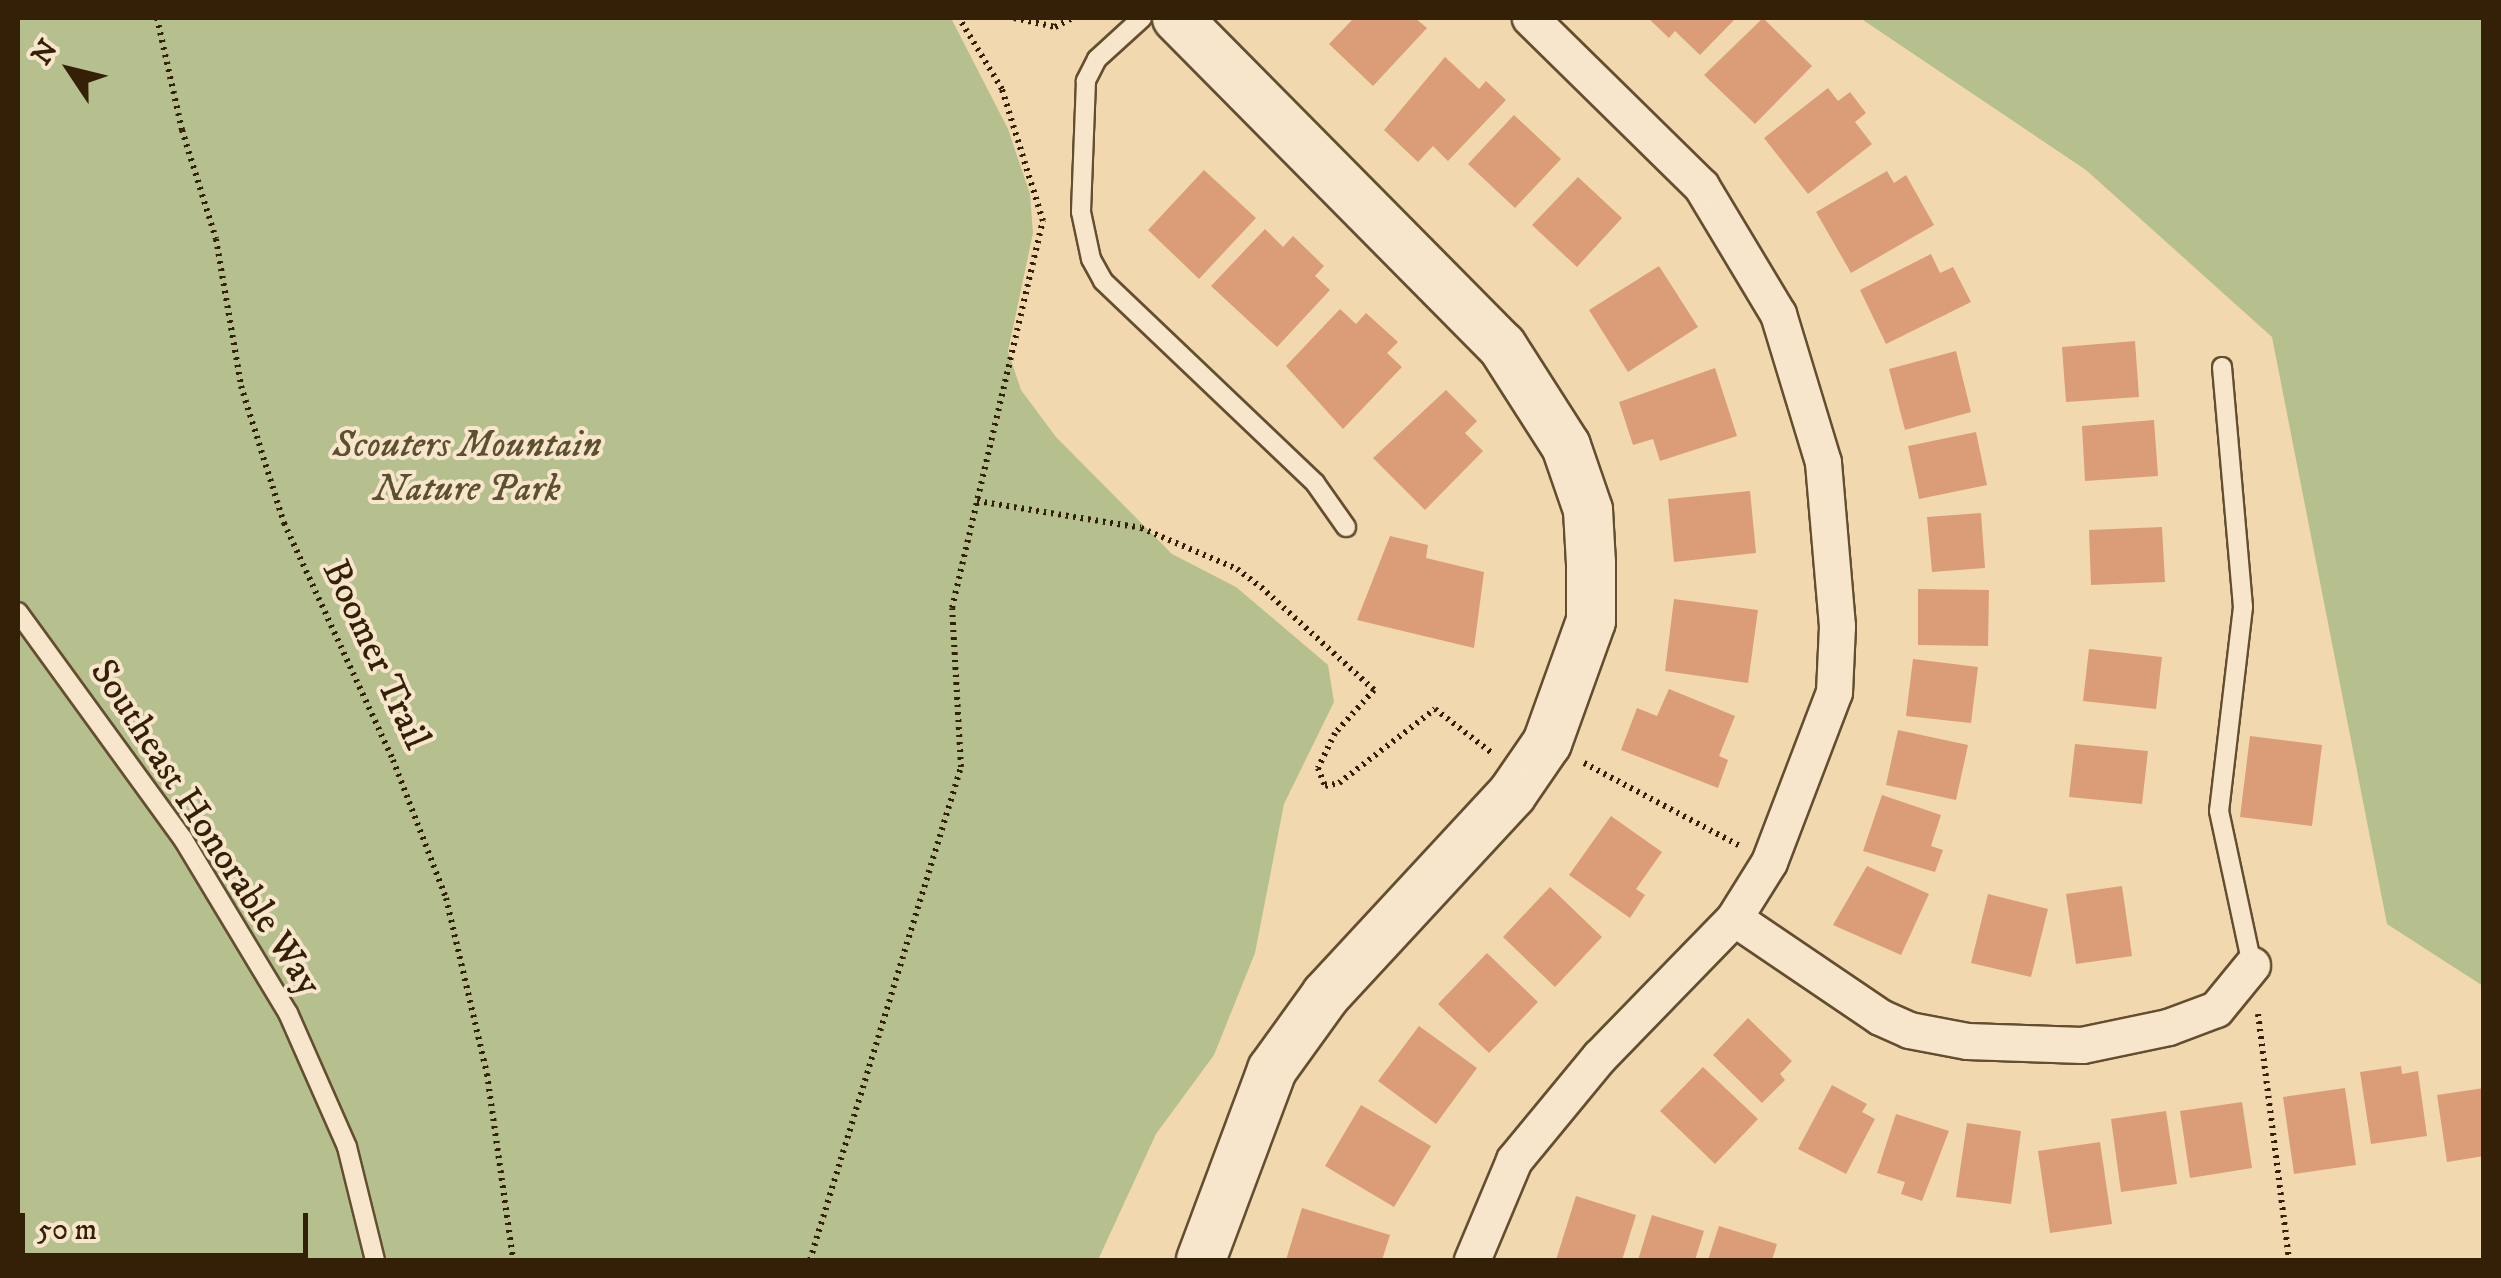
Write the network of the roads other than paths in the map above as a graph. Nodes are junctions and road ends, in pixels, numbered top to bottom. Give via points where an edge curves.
1 (1142, 18) edge
2 (1177, 18) edge
3 (1530, 18) edge
4 (2222, 367) dead end
5 (1346, 527) dead end
6 (18, 612) edge
7 (1734, 918) junction
8 (2252, 966) joint
9 (375, 1260) edge
10 (1201, 1260) edge
11 (1472, 1260) edge

1 - 5 lane via 1098,58 1086,81 1081,212 1092,259 1103,281 1314,483
2 - 10 street via 1502,346 1566,446 1588,510 1591,621 1535,762 1326,994 1272,1070
3 - 7 street via 1701,186 1778,314 1823,462 1832,540 1834,692 1769,862
4 - 8 lane via 2244,606 2220,811
6 - 9 lane, Southeast Honorable Way via 182,839 288,1013 347,1147
7 - 8 street via 1880,1017 1967,1041 2082,1045 2168,1027 2216,1009
7 - 11 street via 1546,1118 1514,1160

